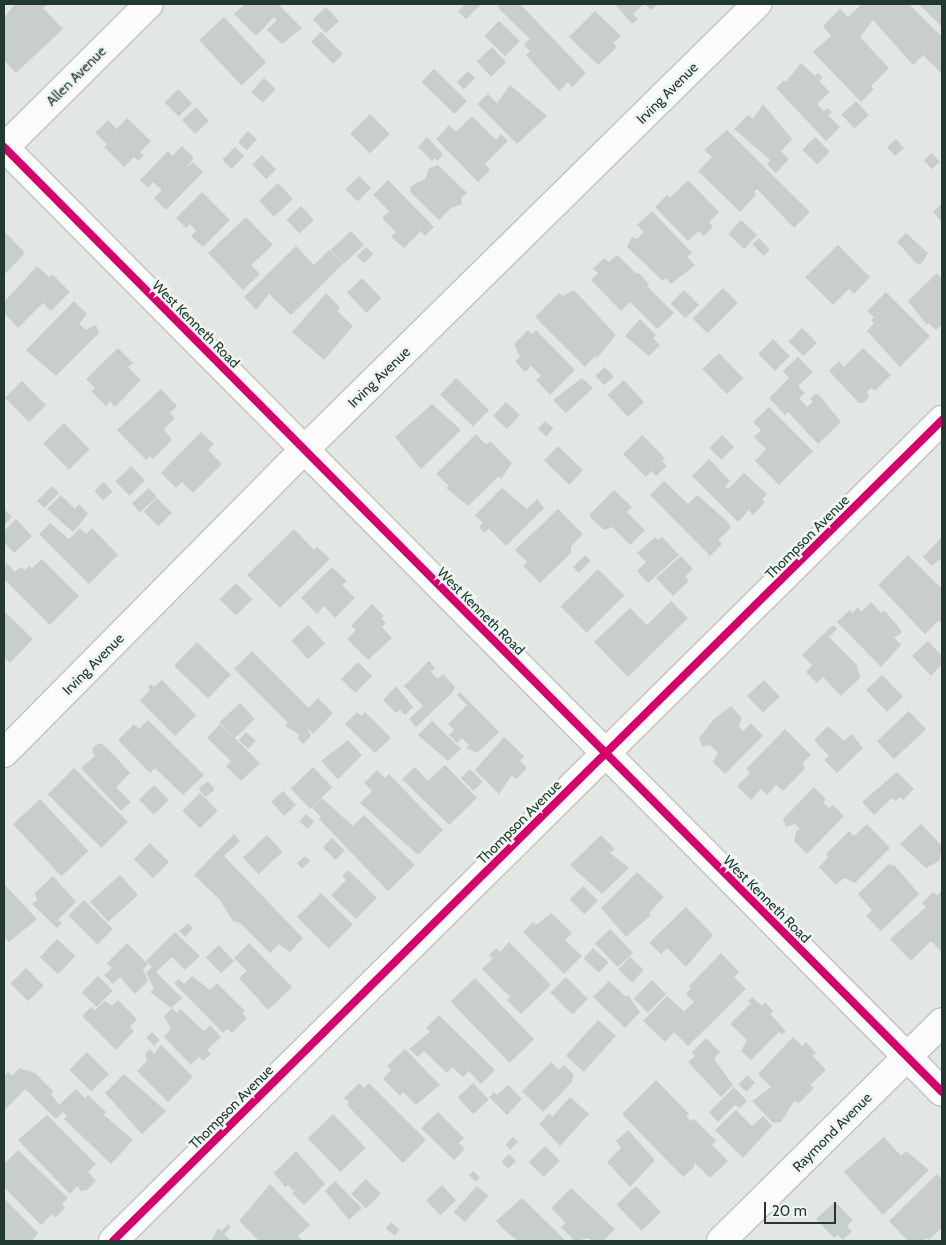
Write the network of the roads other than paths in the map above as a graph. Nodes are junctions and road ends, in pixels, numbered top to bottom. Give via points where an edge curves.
1 (149, 4) edge
2 (757, 4) edge
3 (4, 148) edge
4 (942, 420) edge
5 (304, 450) junction
6 (4, 753) edge
7 (604, 755) junction
8 (942, 1022) edge
9 (908, 1057) junction
10 (942, 1092) edge
11 (113, 1241) edge
12 (722, 1241) edge

1 - 3 street, Allen Avenue
2 - 5 street, Irving Avenue
3 - 5 street, West Kenneth Road
4 - 7 street, Thompson Avenue
5 - 6 street, Irving Avenue
5 - 7 street, West Kenneth Road
7 - 9 street, West Kenneth Road
7 - 11 street, Thompson Avenue
8 - 9 street, Raymond Avenue
9 - 10 street, West Kenneth Road
9 - 12 street, Raymond Avenue

